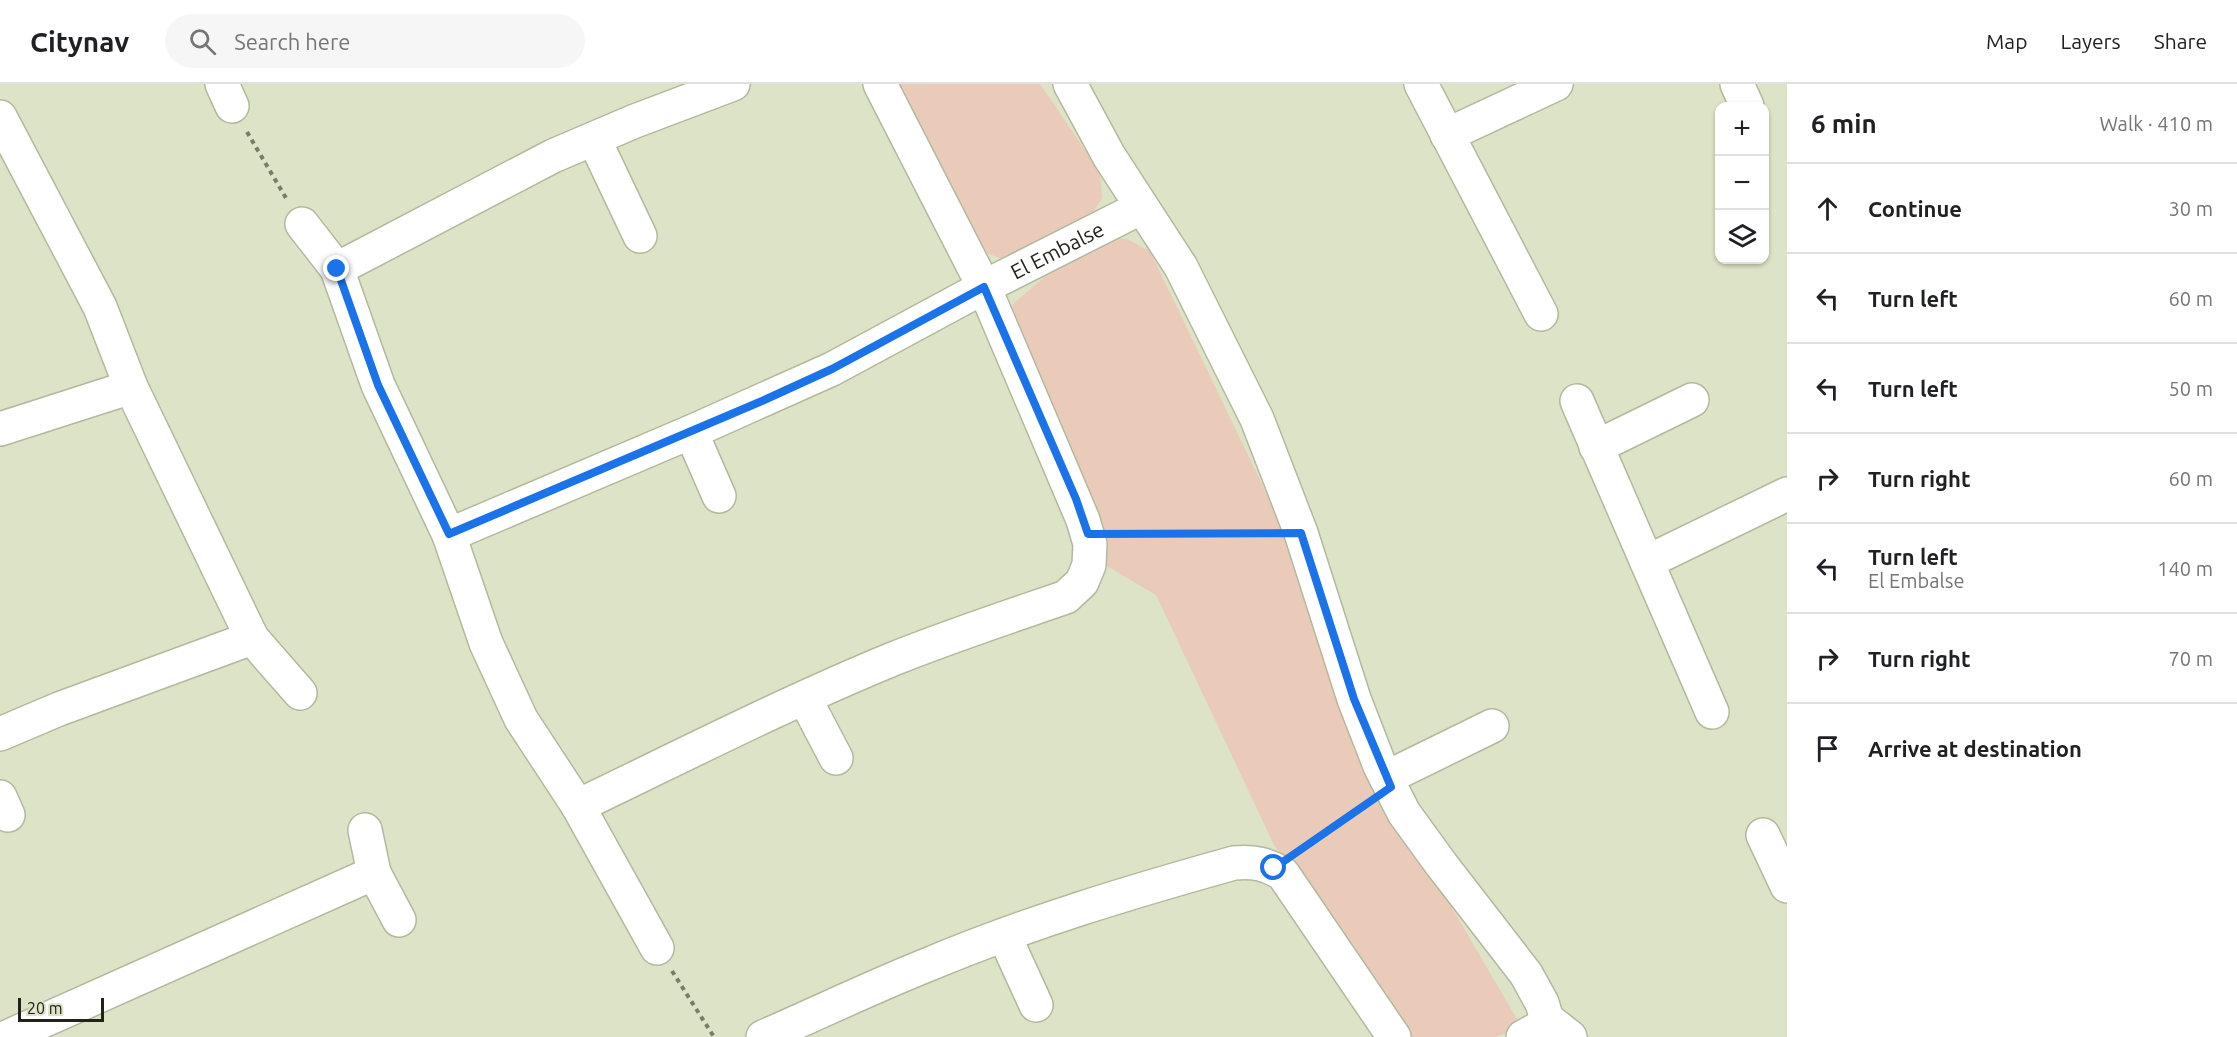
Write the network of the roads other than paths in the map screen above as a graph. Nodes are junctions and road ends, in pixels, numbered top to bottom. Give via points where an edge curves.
1 (733, 84) edge
2 (880, 84) edge
3 (1070, 84) edge
4 (1421, 84) edge
5 (1556, 84) edge
6 (1737, 84) edge
7 (1745, 102) edge
8 (0, 117) edge
9 (1447, 135) junction
10 (594, 139) junction
11 (1142, 207) junction
12 (302, 224) road end
13 (640, 236) dead end
14 (337, 269) junction
15 (984, 287) junction
16 (1541, 314) dead end
17 (131, 387) junction
18 (1692, 400) dead end
19 (1577, 401) dead end
20 (0, 429) edge
21 (691, 432) junction
22 (1596, 447) junction
23 (1787, 494) edge
24 (719, 496) dead end
25 (449, 534) junction
26 (1647, 562) junction
27 (252, 638) junction
28 (300, 693) dead end
29 (805, 699) junction
30 (1712, 712) dead end
31 (1492, 726) dead end
32 (0, 734) edge
33 (836, 758) dead end
34 (1388, 782) junction
35 (578, 806) junction
36 (365, 830) dead end
37 (1763, 835) dead end
38 (374, 873) junction
39 (1787, 886) edge
40 (399, 920) dead end
41 (1004, 935) junction
42 (657, 948) road end
43 (1036, 1005) dead end
44 (1547, 1031) edge
45 (7, 1037) edge
46 (764, 1037) edge
47 (1394, 1037) edge

1 - 10 street
2 - 15 street
3 - 11 street
4 - 9 street
5 - 9 street
6 - 7 street
8 - 17 street via 100,307
9 - 16 street
10 - 13 street
10 - 14 street via 553,156
11 - 15 street, El Embalse
11 - 34 street via 1180,267 1257,419 1301,533 1354,699
12 - 14 street
14 - 25 street via 378,385
15 - 21 street, El Embalse via 832,369
15 - 29 street via 1076,499 1088,534 1090,555 1086,574 1066,597 903,655
17 - 20 street
17 - 27 street
18 - 22 street
19 - 22 street
21 - 24 street
21 - 25 street, El Embalse
22 - 26 street
23 - 26 street
25 - 35 street via 486,643 521,719
26 - 30 street
27 - 28 street
27 - 32 street
29 - 33 street
29 - 35 street
31 - 34 street
34 - 44 street via 1404,813 1526,974 1542,1003
35 - 42 street
36 - 38 street
37 - 39 street
38 - 40 street
38 - 45 street
41 - 43 street
41 - 46 street
41 - 47 street via 1121,894 1234,863 1274,868 1283,874

